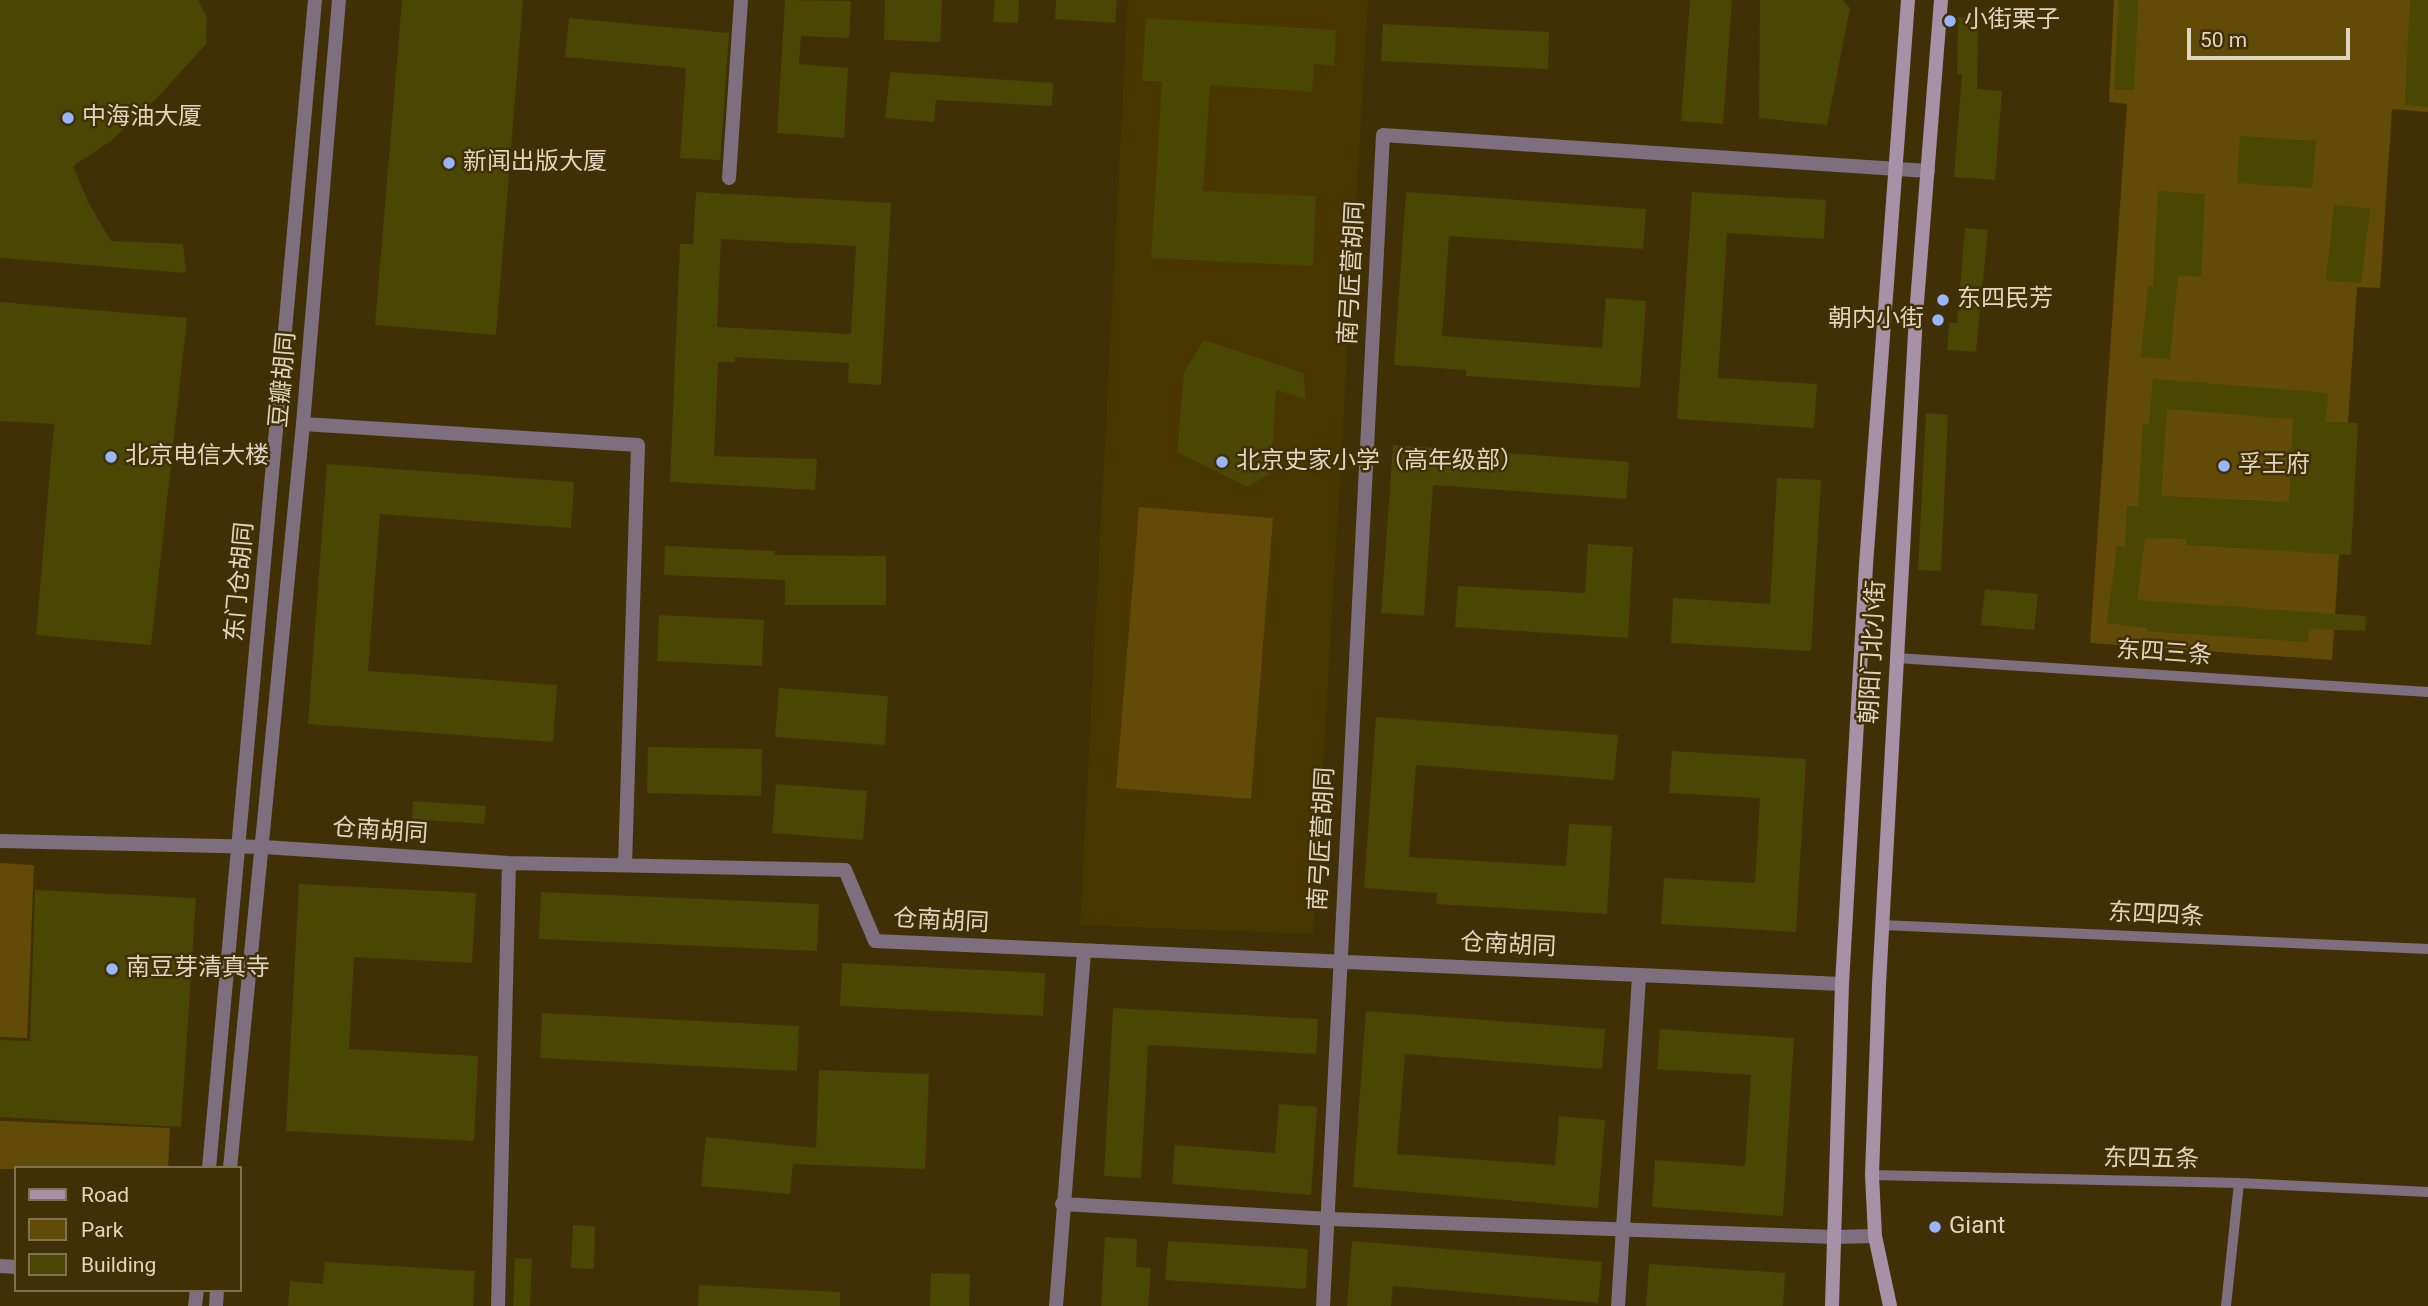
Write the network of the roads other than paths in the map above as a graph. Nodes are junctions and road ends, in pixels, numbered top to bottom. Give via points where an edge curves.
1 (315, 0) edge
2 (339, 0) edge
3 (741, 0) edge
4 (1908, 0) edge
5 (1941, 0) edge
6 (1897, 168) junction
7 (1928, 171) junction
8 (729, 178) dead end
9 (303, 424) junction
10 (1896, 658) junction
11 (2428, 692) edge
12 (0, 841) edge
13 (240, 846) junction
14 (264, 847) junction
15 (509, 863) junction
16 (625, 865) junction
17 (1882, 925) junction
18 (2428, 949) edge
19 (1083, 952) junction
20 (1339, 959) junction
21 (1639, 977) junction
22 (1842, 984) junction
23 (209, 1166) edge
24 (230, 1166) edge
25 (1872, 1175) junction
26 (2239, 1183) junction
27 (2428, 1192) edge
28 (1062, 1205) junction
29 (1330, 1219) junction
30 (1623, 1230) junction
31 (1875, 1236) junction
32 (1834, 1237) junction
33 (498, 1306) edge
34 (1056, 1306) edge
35 (1324, 1306) edge
36 (1618, 1306) edge
37 (1832, 1306) edge
38 (1890, 1306) edge
39 (2226, 1306) edge

1 - 13 street, 东门仓胡同
2 - 9 street, 豆瓣胡同
3 - 8 street
4 - 6 main road, 朝阳门北小街
5 - 7 main road, 朝阳门北小街
6 - 7 street, 南弓匠营胡同
6 - 20 street, 南弓匠营胡同 via 1383,135
6 - 22 main road, 朝阳门北小街 via 1866,565
7 - 10 main road, 朝阳门北小街
9 - 14 street, 豆瓣胡同
9 - 16 street via 638,445
10 - 11 lane, 东四三条
10 - 17 main road, 朝阳门北小街
12 - 13 street, 仓南胡同
13 - 14 street, 仓南胡同
13 - 23 street, 东门仓胡同
14 - 15 street, 仓南胡同
14 - 24 street
15 - 16 street, 仓南胡同
15 - 33 street
16 - 19 street, 仓南胡同 via 845,870 875,941
17 - 18 lane, 东四四条
17 - 25 main road, 朝阳门北小街
19 - 20 street, 仓南胡同
19 - 28 street
20 - 21 street, 仓南胡同
20 - 29 street
21 - 22 street, 仓南胡同
21 - 30 street
22 - 32 main road, 朝阳门北小街
25 - 26 lane, 东四五条
25 - 31 main road, 朝阳门北小街
26 - 27 lane, 东四五条
26 - 39 lane
28 - 29 street
28 - 34 street
29 - 30 street
29 - 35 street
30 - 32 street
30 - 36 street
31 - 32 street
31 - 38 main road, 朝阳门北小街
32 - 37 main road, 朝阳门北小街

